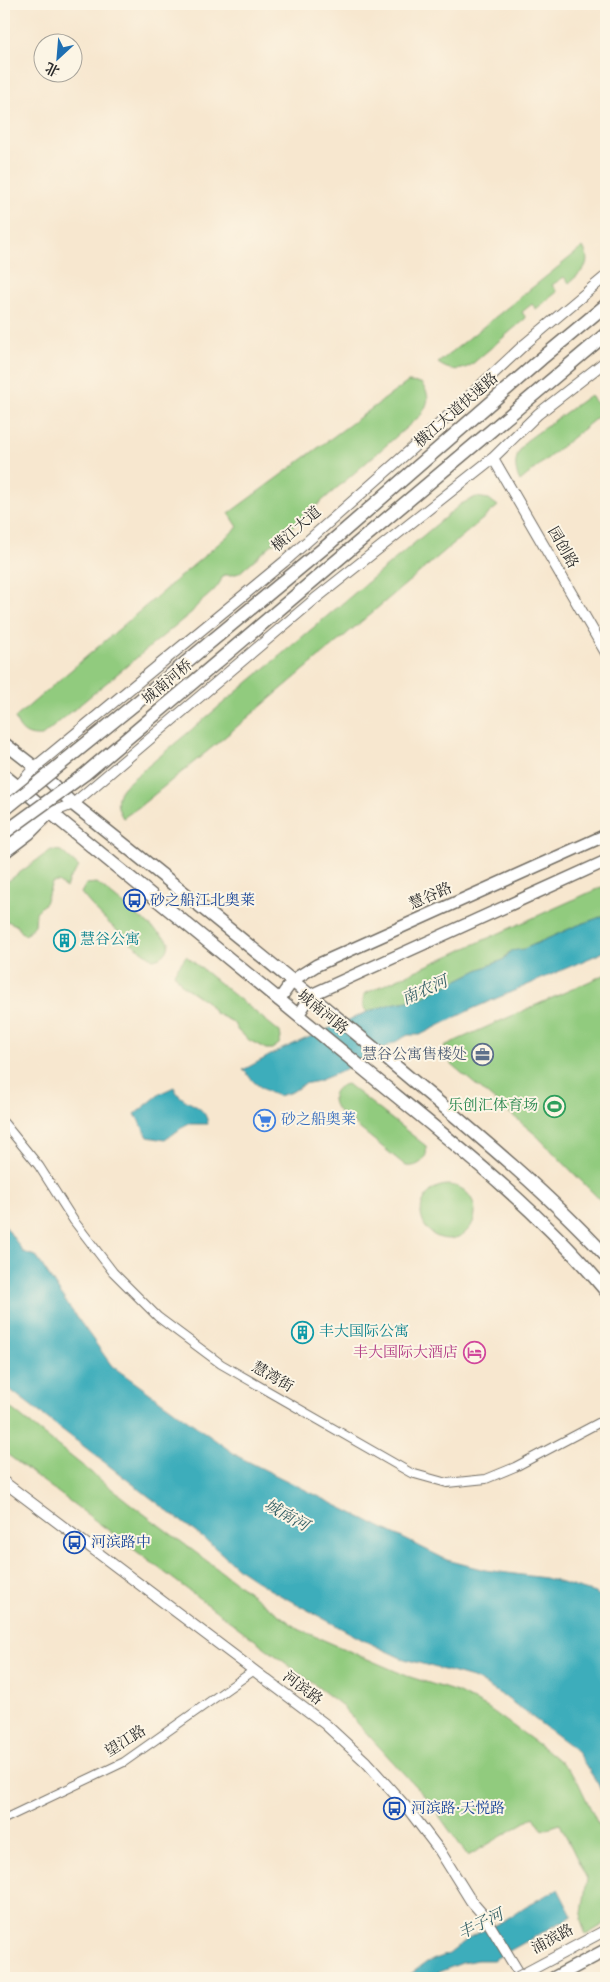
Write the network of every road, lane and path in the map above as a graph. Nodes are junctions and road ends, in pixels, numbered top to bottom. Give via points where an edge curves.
1 (606, 276) edge
2 (606, 297) edge
3 (606, 305) edge
4 (606, 334) edge
5 (606, 341) edge
6 (541, 359) junction
7 (606, 361) edge
8 (563, 370) junction
9 (493, 458) junction
10 (330, 543) joint
11 (606, 653) edge
12 (4, 742) edge
13 (35, 767) junction
14 (4, 775) edge
15 (18, 786) junction
16 (4, 796) edge
17 (4, 801) edge
18 (73, 804) junction
19 (4, 810) edge
20 (50, 812) junction
21 (4, 833) edge
22 (606, 835) edge
23 (4, 842) edge
24 (4, 852) edge
25 (606, 860) edge
26 (293, 980) junction
27 (311, 995) junction
28 (279, 1000) junction
29 (298, 1015) junction
30 (4, 1123) edge
31 (606, 1256) edge
32 (606, 1291) edge
33 (606, 1419) edge
34 (4, 1482) edge
35 (253, 1670) junction
36 (4, 1819) edge
37 (606, 1930) edge
38 (606, 1950) edge
39 (516, 1978) edge
40 (522, 1978) edge
41 (554, 1978) edge

1 - 13 street, 横江大道 via 525,344 284,562
2 - 6 main road
3 - 6 main road, 横江大道快速路
4 - 8 main road
5 - 8 main road
6 - 10 main road, 横江大道快速路
7 - 9 street via 538,414
8 - 21 main road, 城南河桥, bridge via 85,774
9 - 11 street, 园创路
9 - 18 street via 315,599
10 - 19 main road, 城南河桥, bridge
12 - 13 main road, 城南河路
13 - 15 street, 横江大道
13 - 18 main road, 城南河路
14 - 15 main road, 城南河路
15 - 16 main road
15 - 17 street, 横江大道
15 - 20 main road, 城南河路
18 - 20 street
18 - 26 main road, 城南河路
20 - 23 street
20 - 24 main road
20 - 28 main road, 城南河路
22 - 26 main road, 慧谷路 via 317,965
25 - 27 main road
26 - 27 main road, 城南河路
26 - 28 main road, 慧谷路
27 - 29 main road
27 - 31 main road, 城南河路 via 455,1115 578,1225
28 - 29 main road, 城南河路
29 - 32 main road, 城南河路 via 504,1185
30 - 33 street, 慧湾街 via 39,1166 74,1221 113,1272 158,1317 221,1364 411,1473 447,1482 486,1479
34 - 35 street, 河滨路
35 - 36 street, 望江路 via 124,1762
35 - 40 street, 河滨路 via 325,1724 366,1762 408,1809 485,1917
37 - 39 street, 浦滨路, bridge
38 - 41 main road

